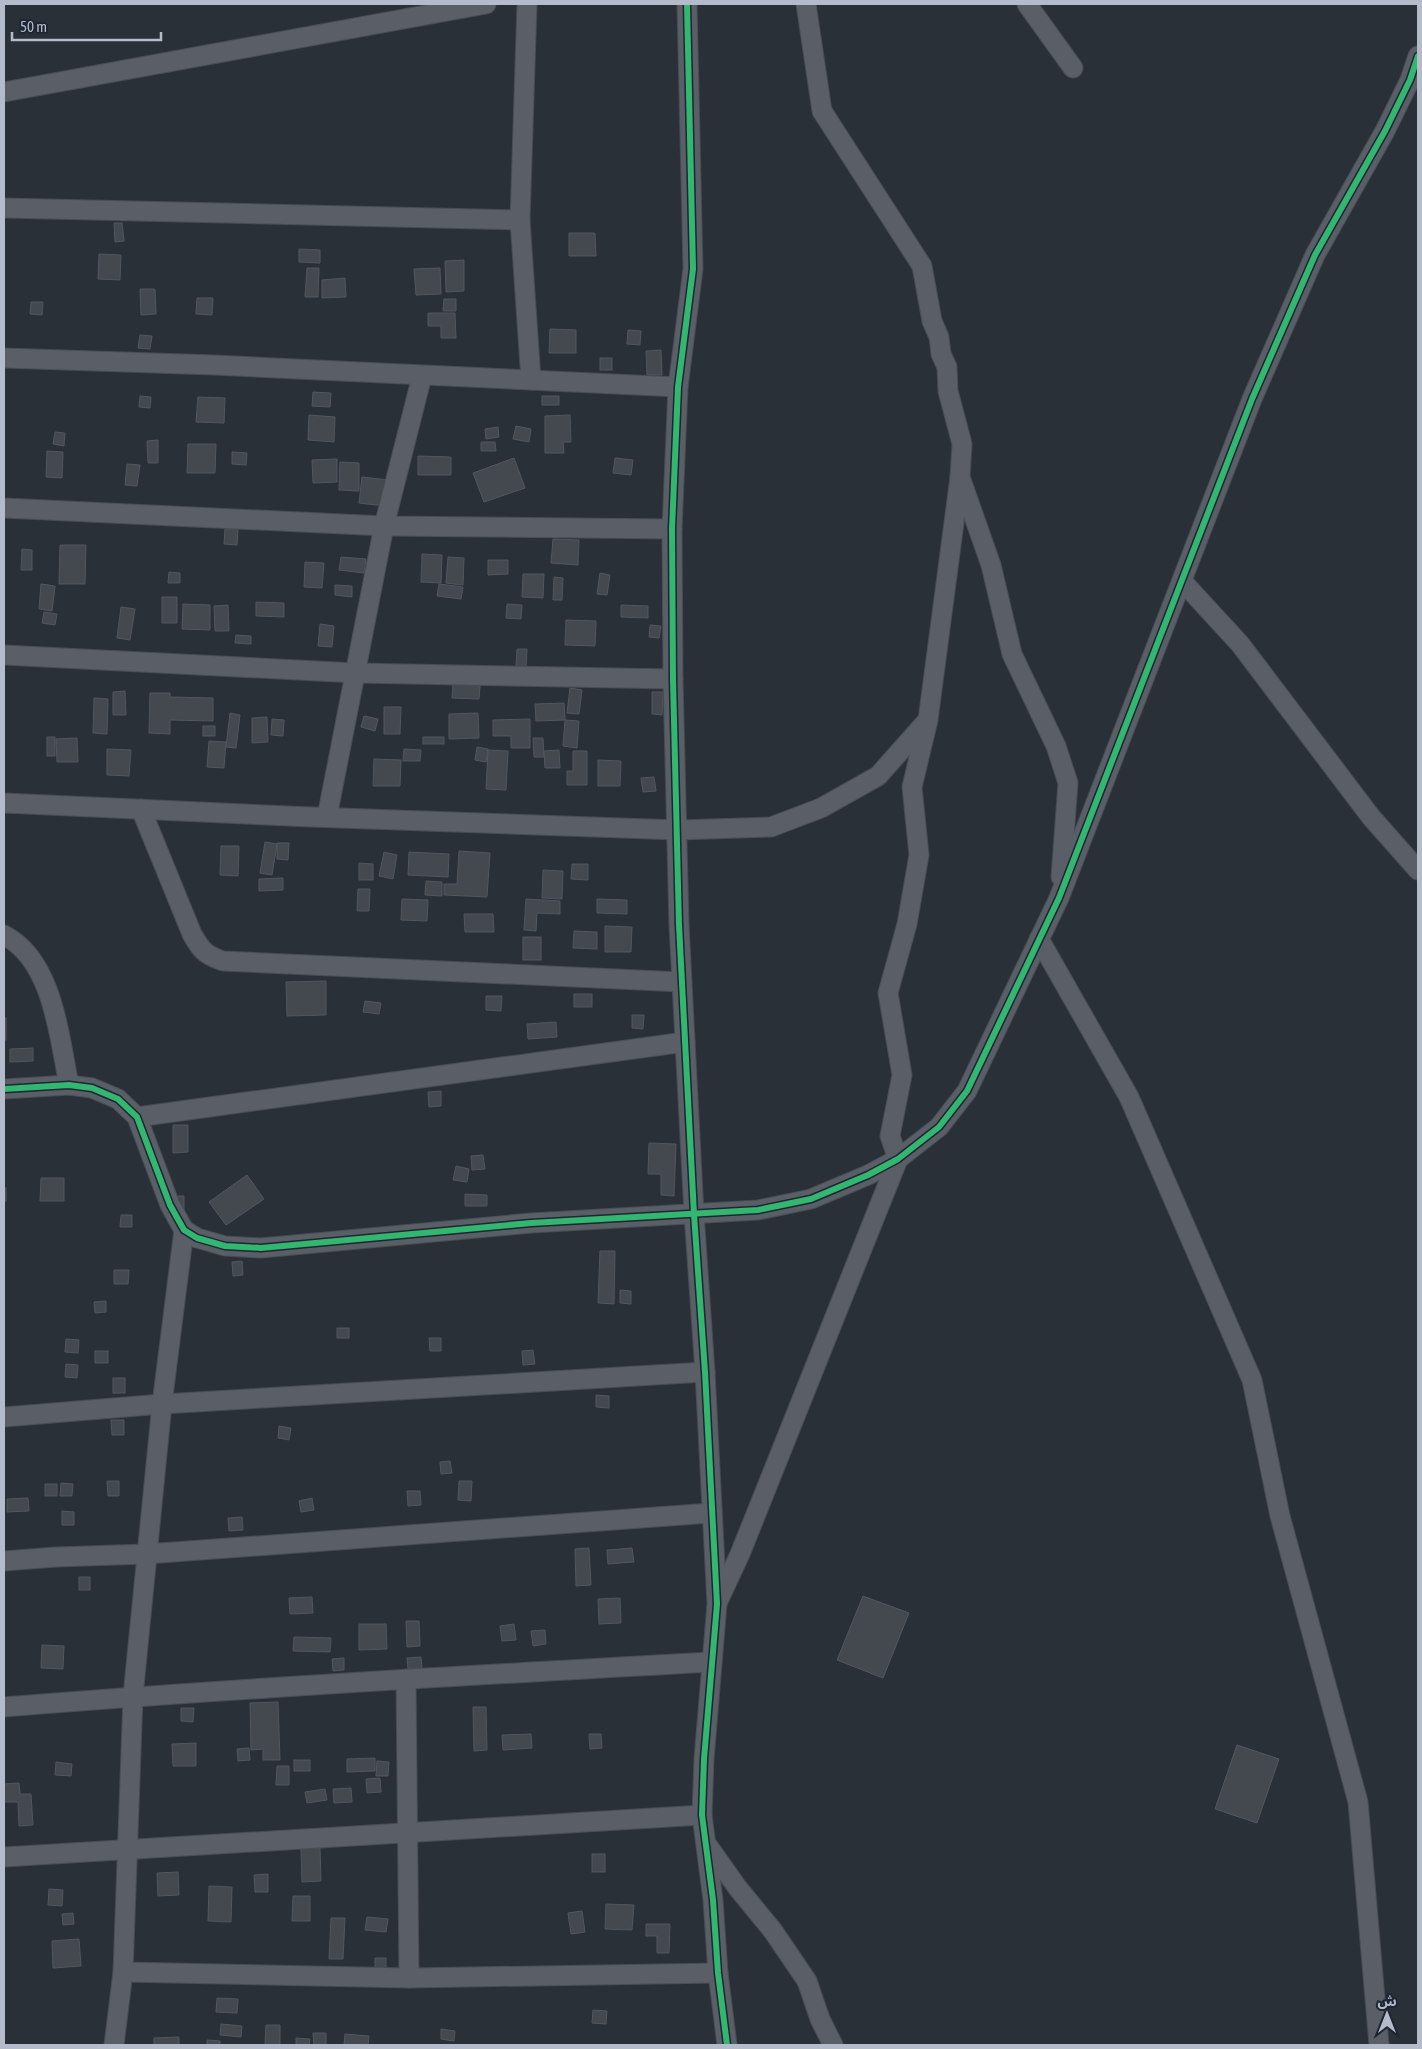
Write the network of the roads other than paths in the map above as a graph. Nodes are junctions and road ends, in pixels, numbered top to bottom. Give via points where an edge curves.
1 (486, 4) edge
2 (527, 4) edge
3 (687, 4) edge
4 (806, 4) edge
5 (1027, 4) edge
6 (1418, 56) edge
7 (1073, 68) dead end
8 (4, 92) edge
9 (4, 208) edge
10 (520, 220) junction
11 (4, 358) edge
12 (422, 376) junction
13 (531, 380) junction
14 (678, 387) junction
15 (960, 477) junction
16 (4, 508) edge
17 (384, 526) junction
18 (672, 529) junction
19 (1183, 582) junction
20 (4, 655) edge
21 (356, 673) junction
22 (673, 679) junction
23 (928, 720) junction
24 (4, 803) edge
25 (141, 809) junction
26 (327, 817) junction
27 (678, 830) junction
28 (1418, 870) edge
29 (1059, 898) junction
30 (8, 939) edge
31 (1039, 939) junction
32 (682, 982) junction
33 (685, 1042) junction
34 (69, 1085) junction
35 (4, 1089) edge
36 (137, 1117) junction
37 (898, 1159) junction
38 (694, 1214) junction
39 (184, 1230) junction
40 (705, 1372) junction
41 (162, 1404) junction
42 (4, 1417) edge
43 (711, 1513) junction
44 (146, 1554) junction
45 (4, 1561) edge
46 (717, 1604) junction
47 (712, 1662) junction
48 (406, 1680) junction
49 (133, 1696) junction
50 (4, 1707) edge
51 (702, 1815) junction
52 (408, 1832) junction
53 (706, 1843) junction
54 (128, 1850) junction
55 (4, 1857) edge
56 (123, 1972) junction
57 (718, 1973) junction
58 (409, 1978) junction
59 (114, 2045) edge
60 (727, 2045) edge
61 (833, 2045) edge
62 (1379, 2045) edge

1 - 8 street
2 - 10 street
3 - 14 street via 693,269
4 - 15 street via 822,111 922,266 962,444
5 - 7 street
6 - 19 street via 1386,131 1315,255 1252,399
9 - 10 street
10 - 13 street
11 - 12 street
12 - 13 street
12 - 17 street
13 - 14 street
14 - 18 street
15 - 23 street
15 - 29 street via 992,565 1012,654 1056,746 1068,783
16 - 17 street
17 - 18 street
17 - 21 street
18 - 22 street
19 - 28 street via 1240,644 1372,817
19 - 29 street
20 - 21 street
21 - 22 street
21 - 26 street
22 - 27 street
23 - 27 street via 878,776 822,808 771,827
23 - 37 street via 912,787 919,855 907,924 888,992 902,1076 890,1136
24 - 25 street
25 - 26 street
25 - 32 street via 199,947 208,956 223,961
26 - 27 street
27 - 32 street
29 - 31 street
30 - 34 street via 28,953 47,989
31 - 37 street via 967,1091 939,1127
31 - 62 street via 1129,1097 1252,1380 1280,1516 1358,1802
32 - 33 street
33 - 36 street
33 - 38 street
34 - 35 street
34 - 36 street via 92,1088 118,1099
36 - 39 street via 170,1205
37 - 38 street via 811,1199 758,1210
37 - 46 street
38 - 39 street via 532,1223 261,1248 225,1246 197,1238
38 - 40 street
39 - 41 street
40 - 41 street
40 - 43 street
41 - 42 street
41 - 44 street
43 - 44 street
43 - 46 street
44 - 45 street
44 - 49 street
46 - 47 street
47 - 48 street
47 - 51 street
48 - 49 street
48 - 52 street
49 - 50 street
49 - 54 street
51 - 52 street
51 - 53 street
52 - 54 street
52 - 58 street
53 - 57 street
53 - 61 street via 807,1981
54 - 55 street
54 - 56 street
56 - 58 street
56 - 59 street
57 - 58 street
57 - 60 street

